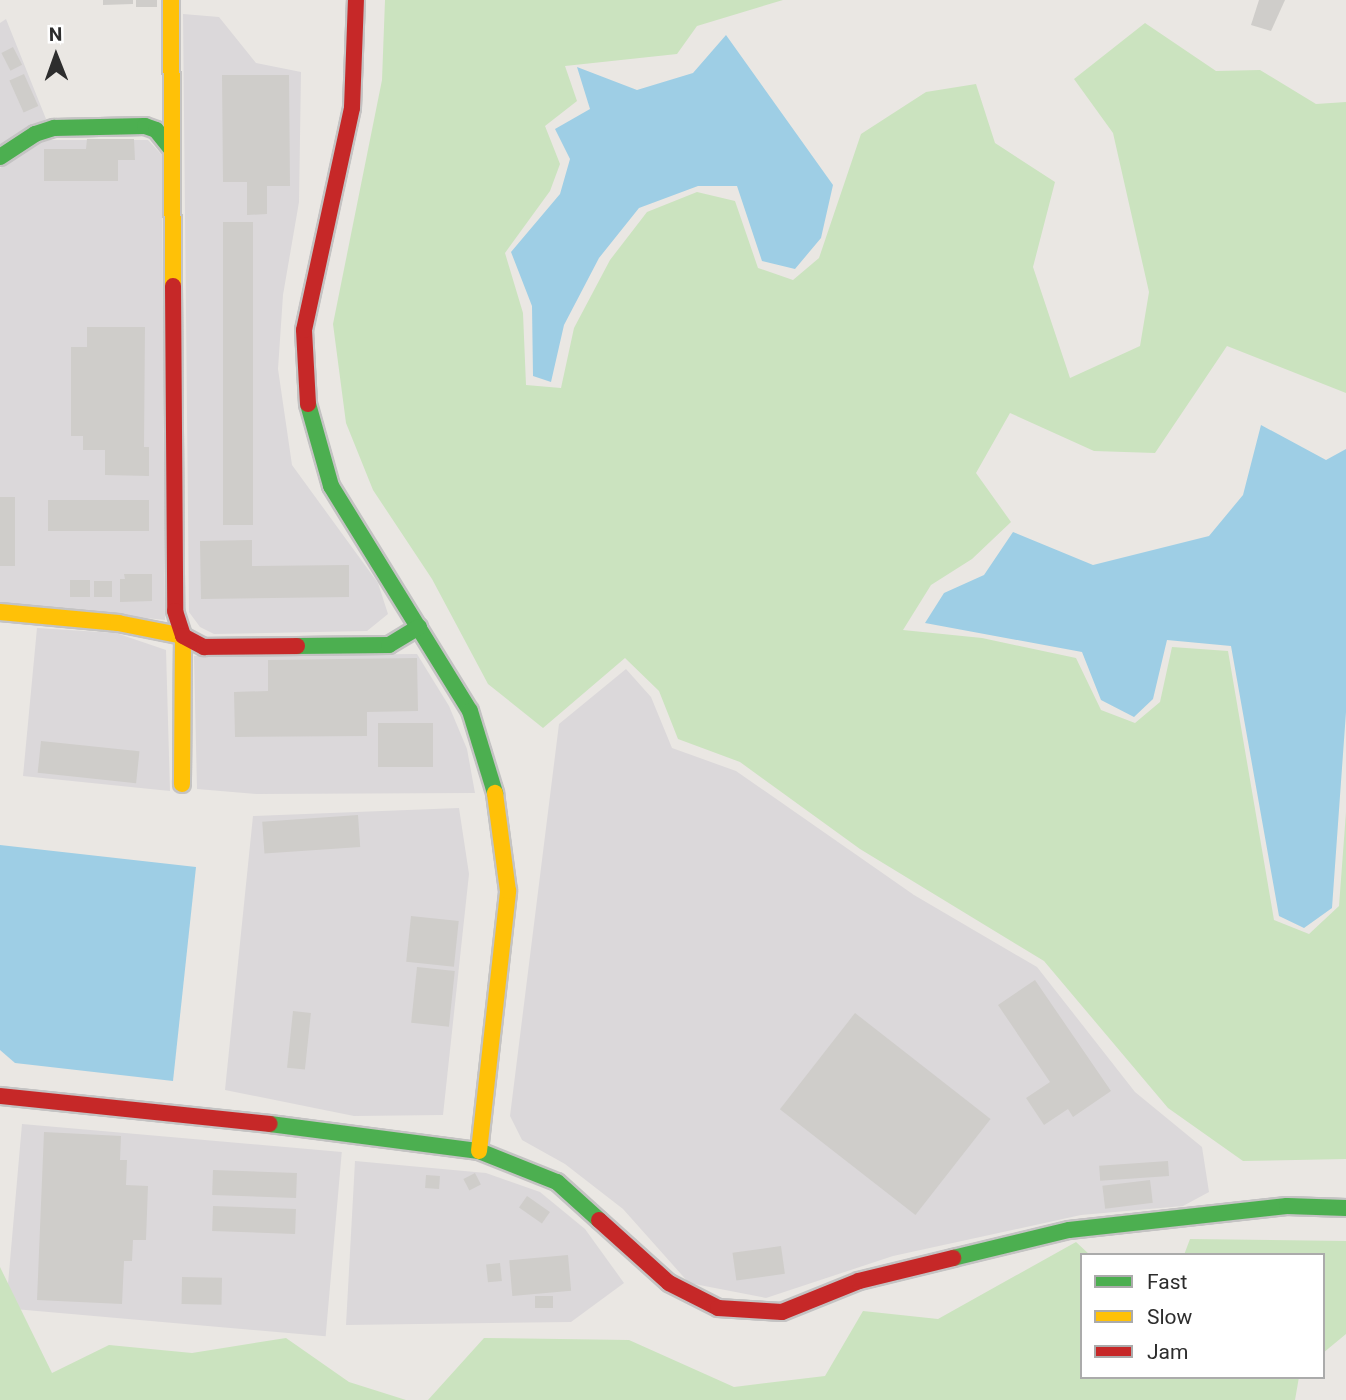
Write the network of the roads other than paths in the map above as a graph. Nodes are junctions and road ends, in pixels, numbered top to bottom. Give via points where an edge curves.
1 (171, 0) edge
2 (356, 0) edge
3 (170, 147) junction
4 (0, 157) edge
5 (0, 612) edge
6 (419, 627) junction
7 (183, 636) junction
8 (182, 784) dead end
9 (0, 1096) edge
10 (479, 1151) junction
11 (1346, 1208) edge

1 - 3 street
2 - 6 street via 352,108 304,330 304,388 331,486
3 - 4 street via 156,130 145,126 54,128 35,134
3 - 7 street via 175,611
5 - 7 street via 118,623
6 - 7 street via 389,645 204,647
6 - 10 street via 470,711 497,798 508,891
7 - 8 street
9 - 10 street via 382,1135
10 - 11 street via 557,1182 669,1283 718,1308 731,1309 782,1312 859,1282 1069,1230 1287,1206

